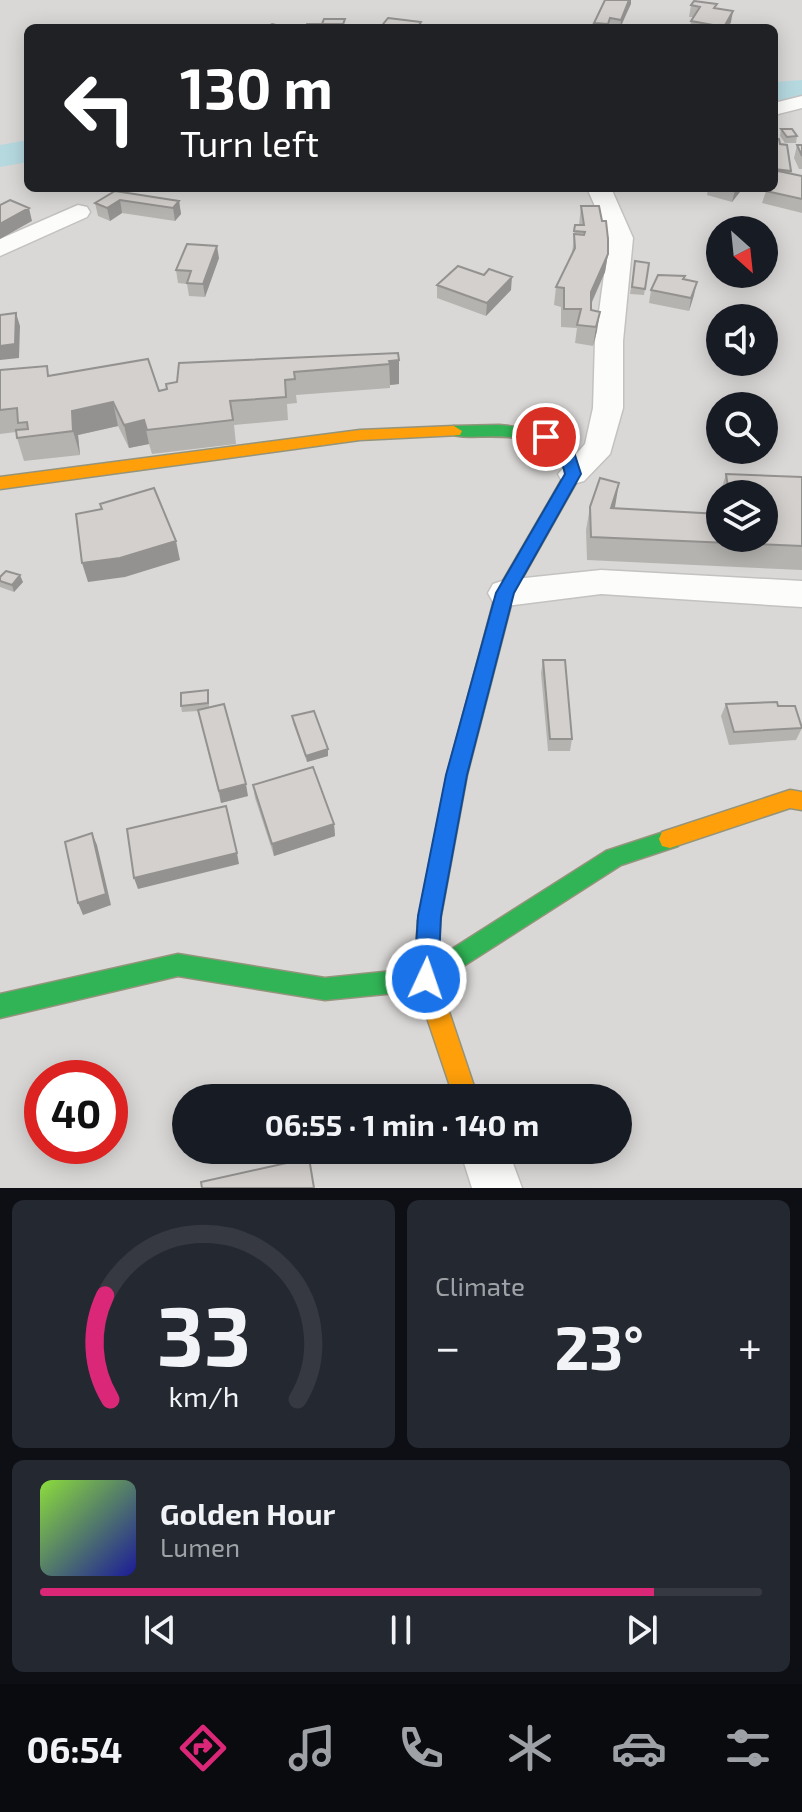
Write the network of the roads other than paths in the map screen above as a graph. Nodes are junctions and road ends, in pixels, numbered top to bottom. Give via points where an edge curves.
1 (802, 102) edge
2 (778, 108) edge
3 (601, 192) edge
4 (78, 212) dead end
5 (0, 248) edge
6 (573, 474) junction
7 (0, 483) edge
8 (505, 593) junction
9 (802, 594) edge
10 (802, 801) edge
11 (426, 979) junction
12 (0, 1006) edge
13 (461, 1084) edge
14 (489, 1164) edge
15 (497, 1188) edge

1 - 2 street
3 - 6 street via 621,238 609,341 608,408 599,447
4 - 5 street
6 - 7 street via 568,456 546,437 488,430 360,435
6 - 8 street
8 - 9 street via 601,582
8 - 11 street via 457,775 429,916
10 - 11 street via 790,799 614,858
11 - 12 street via 325,989 178,965
11 - 13 street
14 - 15 street

